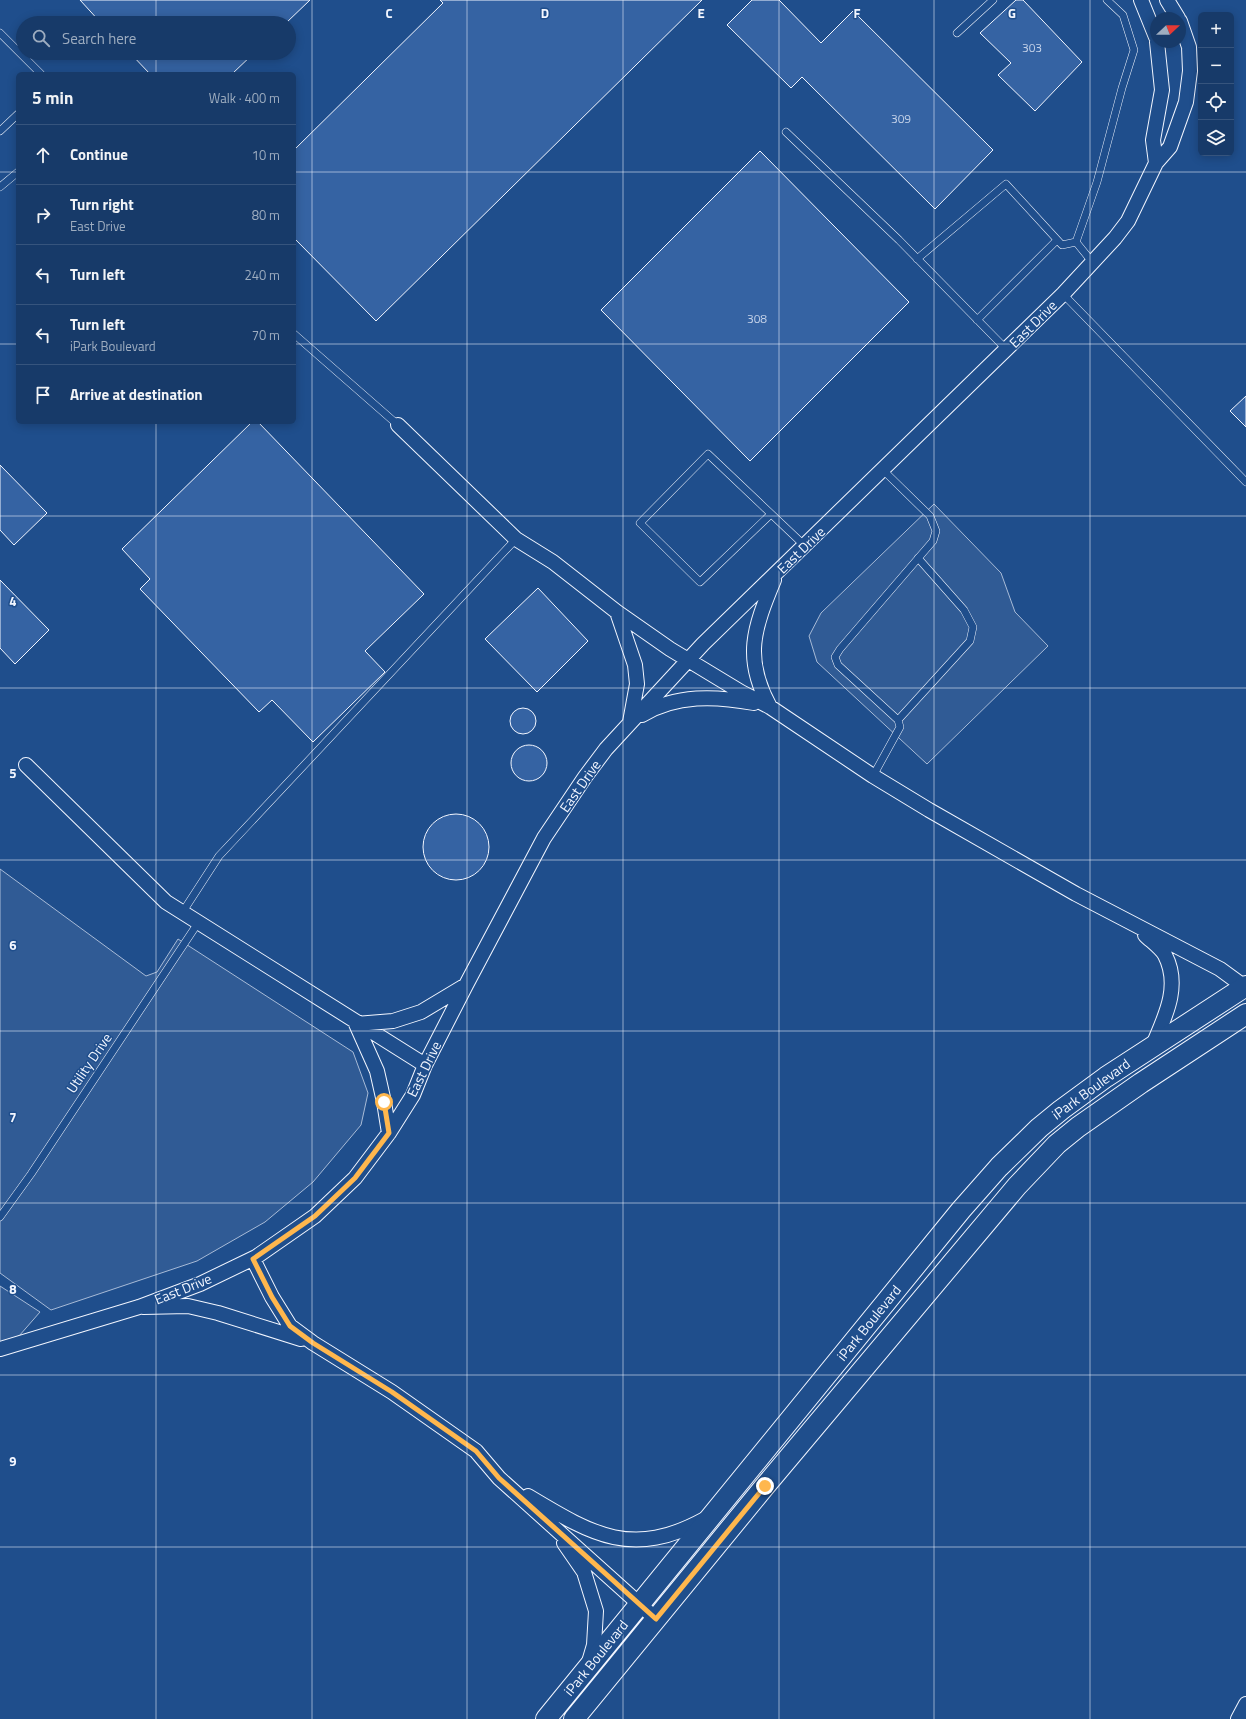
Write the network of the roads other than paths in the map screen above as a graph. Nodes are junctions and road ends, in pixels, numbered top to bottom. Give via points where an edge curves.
1 (993, 0) edge
2 (1107, 0) edge
3 (1141, 0) edge
4 (1167, 0) edge
5 (1174, 12) edge
6 (1150, 22) edge
7 (0, 33) edge
8 (956, 33) dead end
9 (1186, 38) edge
10 (1158, 48) edge
11 (16, 49) edge
12 (27, 60) edge
13 (39, 72) edge
14 (16, 116) edge
15 (0, 131) edge
16 (786, 132) dead end
17 (1156, 163) junction
18 (16, 174) edge
19 (0, 187) edge
20 (1057, 240) junction
21 (1076, 242) junction
22 (917, 259) junction
23 (1093, 263) junction
24 (1063, 294) junction
25 (977, 320) junction
26 (296, 336) edge
27 (1008, 350) junction
28 (398, 425) joint
29 (884, 471) junction
30 (1246, 482) edge
31 (771, 514) junction
32 (516, 539) junction
33 (805, 546) junction
34 (918, 558) junction
35 (776, 575) junction
36 (617, 612) junction
37 (688, 660) junction
38 (770, 707) junction
39 (898, 720) junction
40 (630, 722) junction
41 (26, 765) dead end
42 (873, 776) junction
43 (182, 913) junction
44 (198, 923) junction
45 (1135, 925) junction
46 (466, 985) junction
47 (1246, 987) edge
48 (1246, 1014) edge
49 (356, 1024) junction
50 (1153, 1045) junction
51 (425, 1065) junction
52 (389, 1133) junction
53 (0, 1217) edge
54 (253, 1259) junction
55 (139, 1307) junction
56 (313, 1343) junction
57 (0, 1349) edge
58 (499, 1478) junction
59 (712, 1515) junction
60 (551, 1525) junction
61 (640, 1605) junction
62 (656, 1619) junction
63 (588, 1668) junction
64 (1246, 1704) edge
65 (546, 1719) edge
66 (574, 1719) edge
67 (1238, 1719) edge

1 - 8 lane
2 - 21 lane via 1123,15 1134,50 1097,182
3 - 6 street
4 - 5 street
7 - 11 lane
9 - 17 street, East Drive via 1190,71 1186,102 1170,147
10 - 17 street via 1162,90 1153,140
12 - 13 lane
14 - 15 lane
16 - 22 lane
17 - 23 street, East Drive via 1128,221
18 - 19 lane
20 - 21 lane via 1062,245
20 - 22 lane via 1006,184
20 - 25 lane
21 - 23 lane
22 - 25 lane
23 - 24 street, East Drive
24 - 27 street, East Drive
24 - 30 lane
25 - 27 lane
26 - 28 lane
27 - 29 street, East Drive
28 - 32 street
29 - 33 street, East Drive
29 - 34 lane via 930,516 936,531 933,541
31 - 31 lane via 708,454 640,523 700,582
31 - 33 lane
32 - 36 street via 553,562
32 - 43 lane via 219,856
33 - 35 street, East Drive
34 - 39 lane via 964,610 973,628 970,641
34 - 39 lane via 840,649 836,657 838,665
35 - 37 street, East Drive
35 - 38 street via 761,610 753,656 760,689
36 - 37 street
36 - 40 street via 635,665 636,684
37 - 38 street
37 - 40 street, East Drive
38 - 40 street via 728,698 678,700 656,706
38 - 42 street
39 - 42 lane via 900,727
40 - 46 street, East Drive via 585,777 544,838
41 - 43 street via 166,902
42 - 45 street via 1018,862
43 - 44 street
44 - 49 street
44 - 53 lane, Utility Drive
45 - 47 street via 1220,969
45 - 50 street via 1165,954 1170,970 1172,987 1169,1008
46 - 49 street via 421,1012 393,1021
46 - 51 street, East Drive
47 - 50 main road, iPark Boulevard
48 - 62 main road, iPark Boulevard via 1102,1109 1057,1144 1035,1166 998,1206
49 - 51 street
49 - 52 street via 377,1071
50 - 59 main road, iPark Boulevard via 1061,1110 998,1167
51 - 52 street, East Drive via 413,1094
52 - 54 street, East Drive via 355,1178 315,1216
54 - 55 street, East Drive via 200,1284
54 - 56 street via 290,1326
55 - 56 street via 188,1306 239,1319
55 - 57 street, East Drive
56 - 58 street via 392,1392 476,1451
58 - 59 street via 568,1520 601,1535 632,1541 661,1538 688,1529
58 - 60 street
59 - 61 main road, iPark Boulevard
60 - 61 street
60 - 63 street via 584,1572 596,1611 594,1646
61 - 62 street
61 - 63 main road, iPark Boulevard
62 - 66 main road, iPark Boulevard
63 - 65 main road, iPark Boulevard
64 - 67 street

